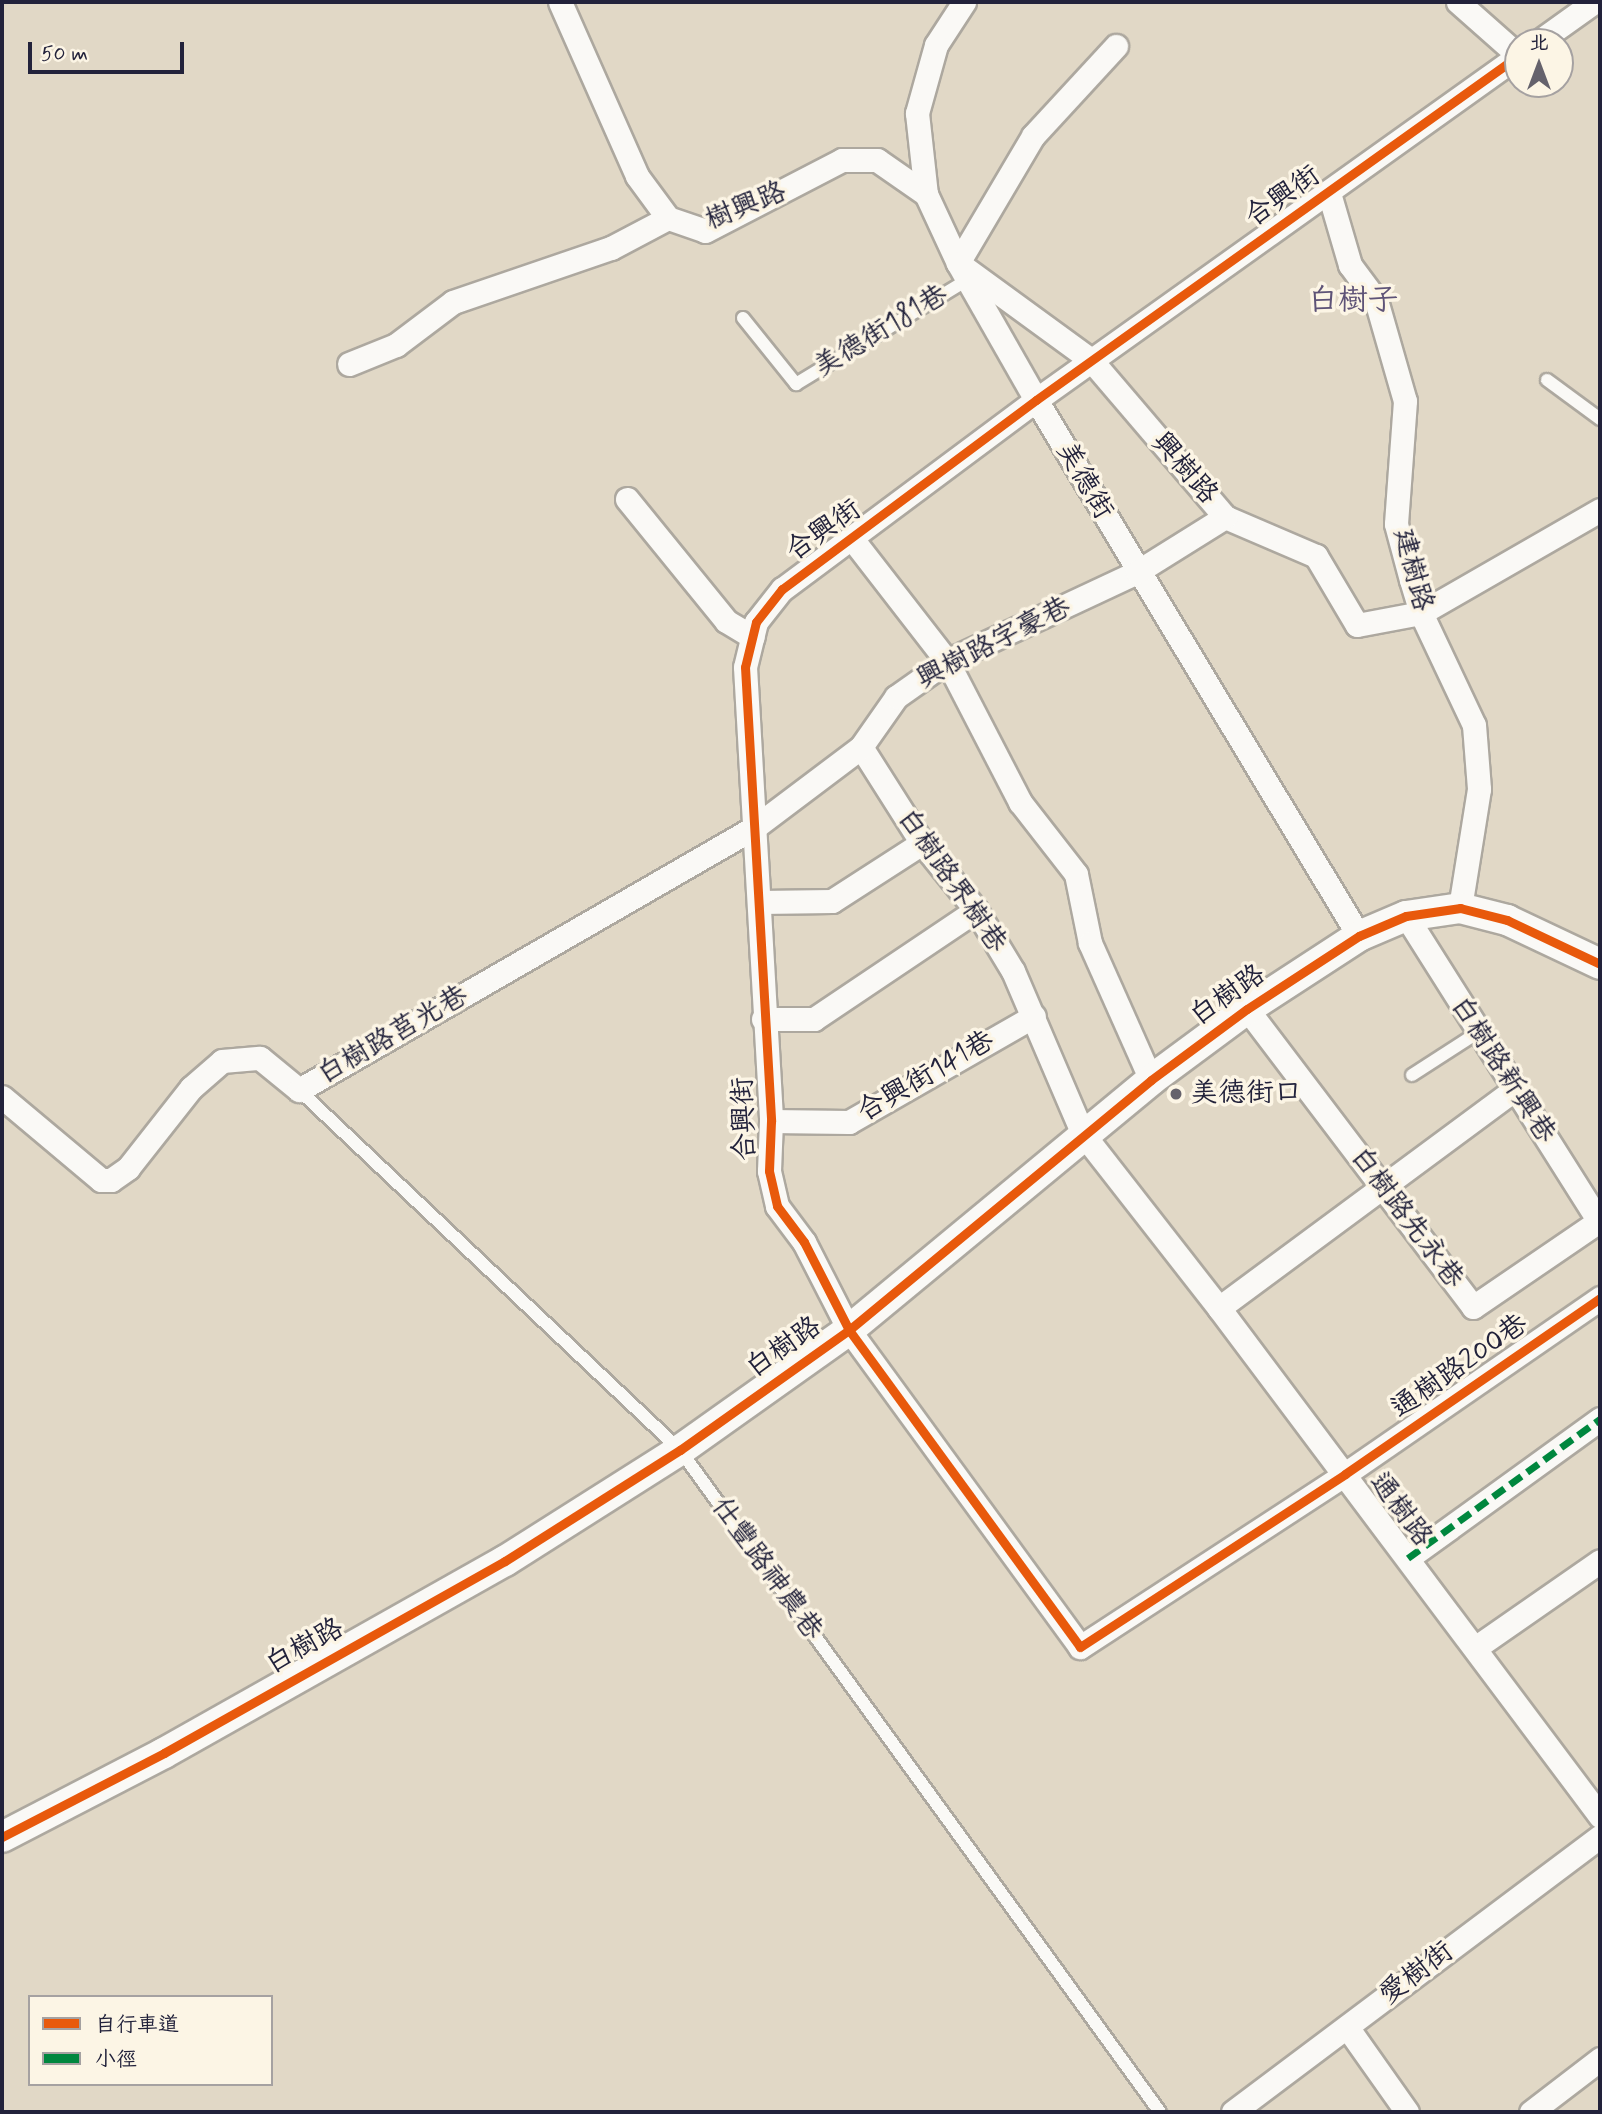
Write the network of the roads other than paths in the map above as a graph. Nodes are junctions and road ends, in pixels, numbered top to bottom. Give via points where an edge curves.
1 (560, 2) edge
2 (1458, 2) edge
3 (1594, 2) edge
4 (965, 3) edge
5 (1558, 28) edge
6 (1504, 43) edge
7 (1116, 46) dead end
8 (1504, 66) edge
9 (1329, 193) junction
10 (926, 194) junction
11 (668, 218) junction
12 (963, 272) junction
13 (743, 318) dead end
14 (1091, 360) junction
15 (349, 364) dead end
16 (1547, 380) dead end
17 (1036, 400) junction
18 (1600, 419) edge
19 (627, 499) dead end
20 (1600, 510) edge
21 (1225, 517) junction
22 (853, 540) junction
23 (1137, 572) junction
24 (1421, 614) junction
25 (753, 637) junction
26 (947, 662) junction
27 (861, 747) junction
28 (755, 827) junction
29 (922, 843) junction
30 (760, 902) junction
31 (1460, 908) junction
32 (976, 909) junction
33 (1406, 916) junction
34 (1359, 936) junction
35 (1600, 964) edge
36 (1247, 1009) junction
37 (1034, 1016) junction
38 (762, 1018) junction
39 (1477, 1033) junction
40 (1412, 1075) dead end
41 (1151, 1080) junction
42 (299, 1090) junction
43 (1514, 1090) junction
44 (2, 1097) edge
45 (772, 1121) junction
46 (1083, 1134) junction
47 (1383, 1187) junction
48 (1600, 1222) edge
49 (1600, 1298) edge
50 (1219, 1308) junction
51 (849, 1330) junction
52 (1600, 1419) edge
53 (680, 1450) junction
54 (1345, 1474) junction
55 (1408, 1558) junction
56 (1600, 1561) edge
57 (1475, 1648) junction
58 (1600, 1816) edge
59 (1600, 1836) edge
60 (2, 1837) edge
61 (1347, 2027) junction
62 (1600, 2059) edge
63 (1160, 2112) edge
64 (1233, 2112) edge
65 (1407, 2112) edge
66 (1531, 2112) edge

1 - 11 street, 樹興路 via 637,176
2 - 6 street
3 - 5 street
4 - 10 street, 美德街 via 936,45 917,113
7 - 12 street via 1033,136
8 - 9 street, 合興街
9 - 14 street, 合興街
9 - 24 street, 建樹路 via 1350,265 1376,300 1405,401 1396,524
10 - 11 street, 樹興路 via 877,160 842,160 705,231
10 - 12 street, 美德街
11 - 15 street via 611,248 453,302 396,345
12 - 13 lane, 美德街181巷 via 796,384
12 - 14 street, 興樹路
12 - 17 street, 美德街
14 - 17 street, 合興街
14 - 21 street, 興樹路
16 - 18 lane
17 - 22 street, 合興街
17 - 23 street, 美德街
19 - 25 street via 726,621
20 - 24 street
21 - 23 street, 興樹路字豪巷
21 - 24 street, 興樹路 via 1316,555 1357,625
22 - 25 street, 合興街 via 782,589 756,622
22 - 26 street
23 - 26 street, 興樹路字豪巷
23 - 34 street, 美德街
24 - 31 street, 建樹路 via 1474,724 1479,789
25 - 28 street, 合興街 via 745,667
26 - 27 street, 興樹路字豪巷 via 896,697
26 - 41 street via 1020,802 1076,874 1090,943
27 - 28 street, 興樹路字豪巷
27 - 29 street, 白樹路界樹巷
28 - 30 street, 合興街
28 - 42 street, 白樹路莒光巷
29 - 30 street via 832,901
29 - 32 street, 白樹路界樹巷
30 - 38 street, 合興街
31 - 33 street, 白樹路
31 - 35 street, 白樹路 via 1507,920
32 - 37 street, 白樹路界樹巷
32 - 38 street via 814,1018
33 - 34 street, 白樹路
33 - 39 street, 白樹路新興巷
34 - 36 street, 白樹路
36 - 41 street, 白樹路
36 - 47 street, 白樹路先永巷
37 - 45 street, 合興街141巷 via 849,1122
37 - 46 street, 白樹路界樹巷
38 - 45 street, 合興街
39 - 40 lane
39 - 43 street, 白樹路新興巷
41 - 46 street, 白樹路
42 - 44 street, 白樹路莒光巷 via 260,1058 222,1061 191,1088 128,1168 111,1180 100,1180
42 - 53 lane, 仕豐路神農巷
43 - 47 street
43 - 48 street, 白樹路新興巷
45 - 51 street, 合興街 via 769,1171 777,1206 804,1242
46 - 50 street, 通樹路
46 - 51 street, 白樹路
47 - 48 street, 白樹路先永巷 via 1473,1307
47 - 50 street
49 - 54 street, 通樹路200巷
50 - 54 street, 通樹路
51 - 53 street, 白樹路
51 - 54 street, 合興街 via 1080,1647
52 - 55 street
53 - 60 street, 白樹路 via 505,1560 164,1753
53 - 63 lane, 仕豐路神農巷
54 - 55 street, 通樹路
55 - 57 street, 通樹路
56 - 57 street
57 - 58 street, 通樹路
59 - 61 street, 愛樹街
61 - 64 street, 愛樹街
61 - 65 street
62 - 66 street

